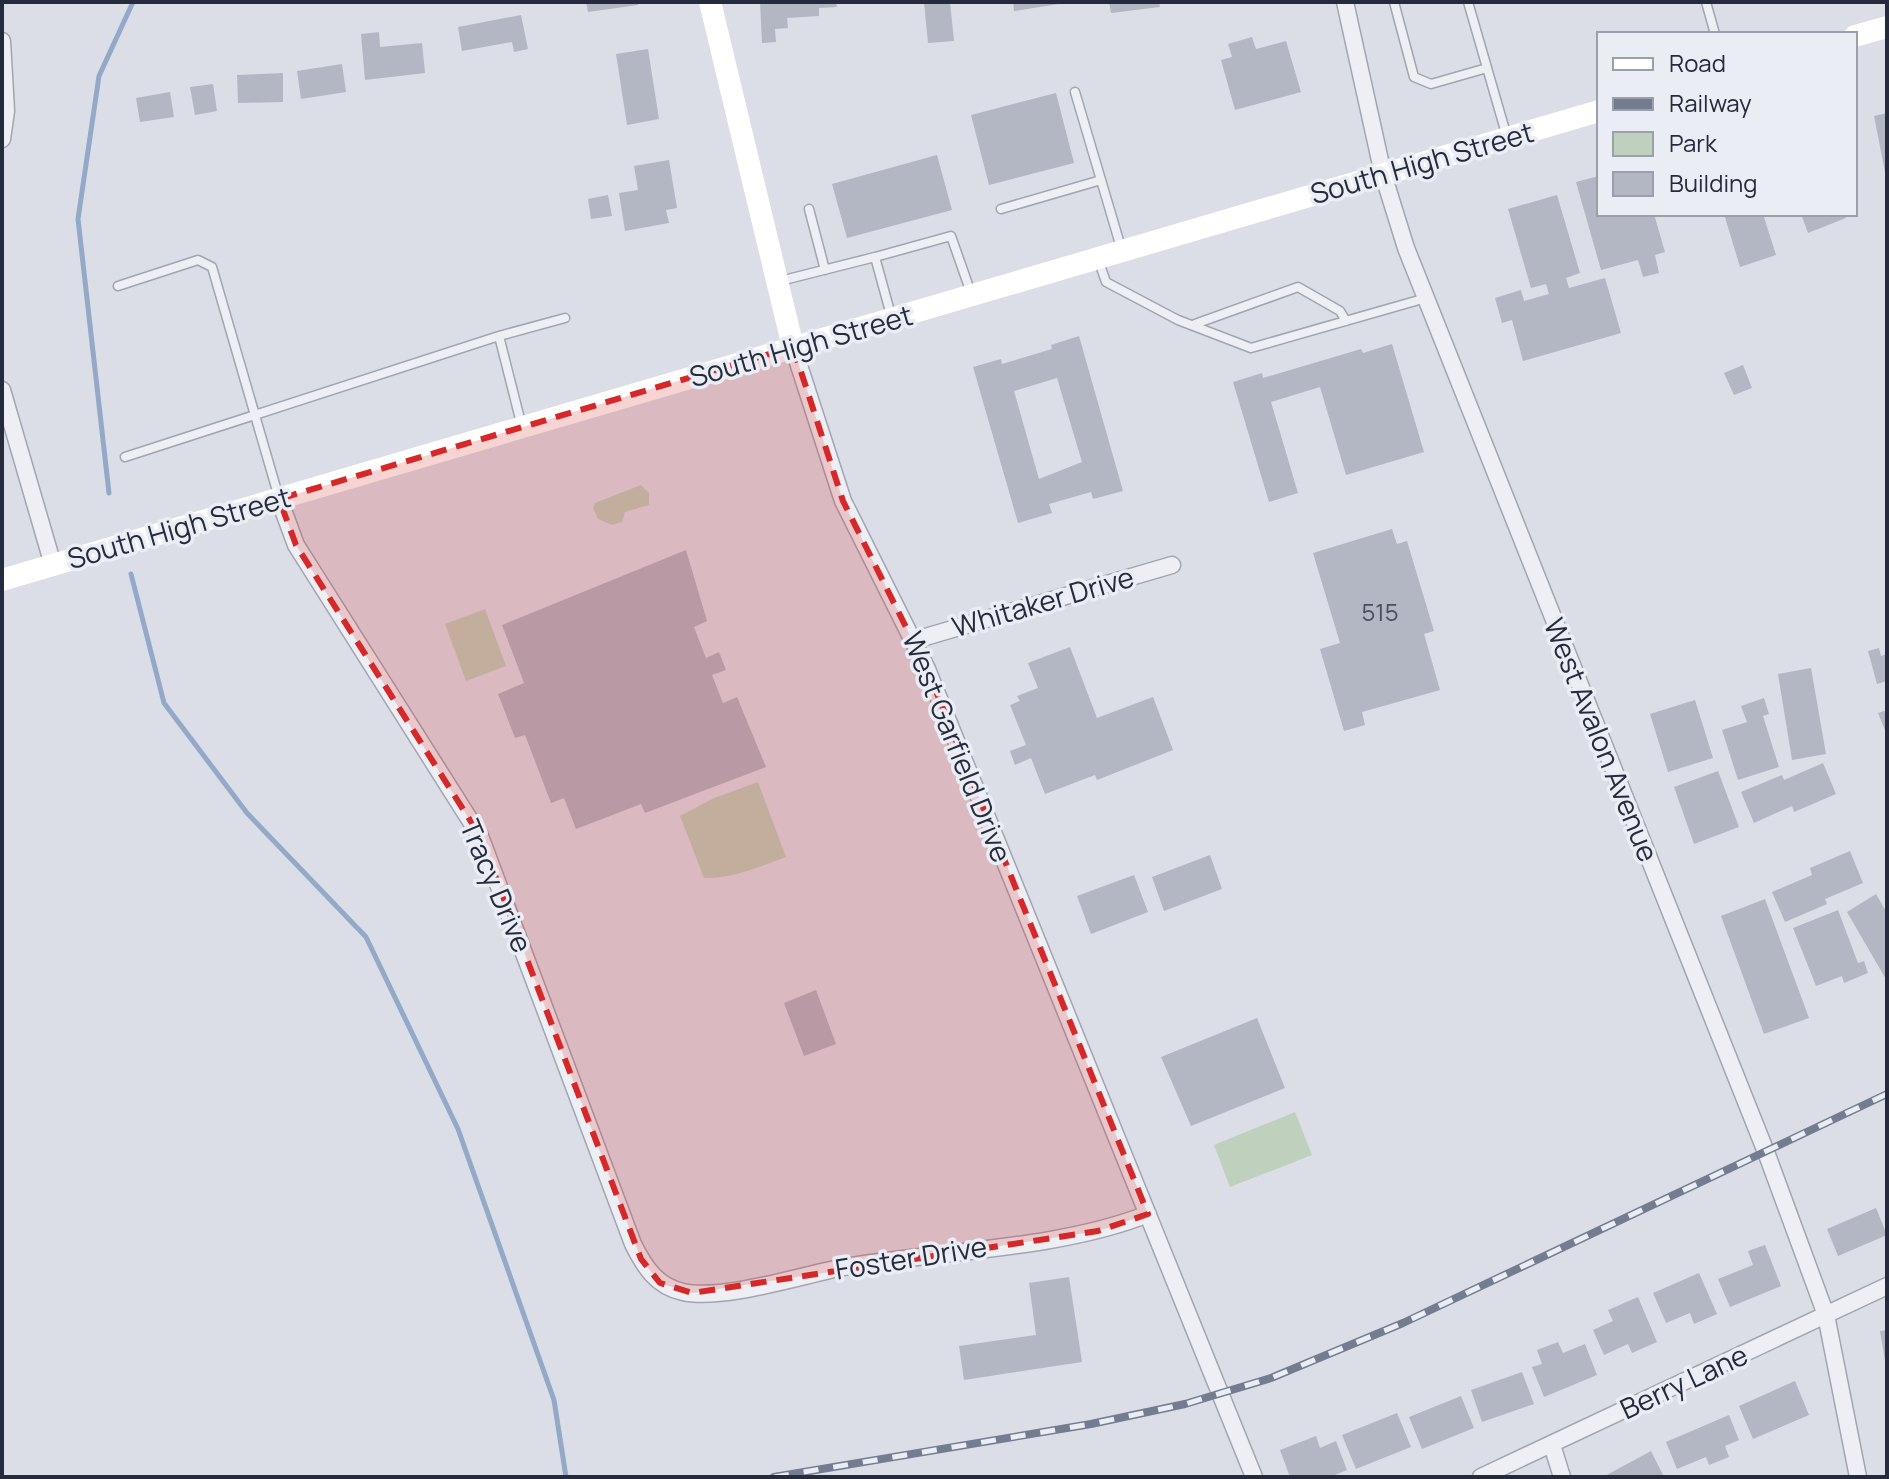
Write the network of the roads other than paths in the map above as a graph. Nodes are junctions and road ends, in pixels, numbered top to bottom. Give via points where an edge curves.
1 (710, 2) edge
2 (1345, 2) edge
3 (1394, 2) edge
4 (1468, 2) edge
5 (1706, 2) edge
6 (1887, 27) edge
7 (1714, 32) edge
8 (1857, 35) edge
9 (2, 41) edge
10 (1487, 68) junction
11 (1075, 92) dead end
12 (1597, 112) edge
13 (1507, 138) junction
14 (2, 139) edge
15 (1383, 174) junction
16 (1101, 180) junction
17 (809, 209) dead end
18 (1001, 209) dead end
19 (1122, 251) junction
20 (875, 257) junction
21 (1098, 259) junction
22 (825, 270) junction
23 (777, 282) junction
24 (118, 286) dead end
25 (973, 297) junction
26 (1426, 298) junction
27 (565, 318) dead end
28 (893, 319) junction
29 (1346, 321) junction
30 (1195, 324) junction
31 (499, 336) junction
32 (793, 347) junction
33 (2, 390) edge
34 (256, 417) junction
35 (522, 428) junction
36 (125, 457) dead end
37 (279, 499) junction
38 (53, 565) junction
39 (1172, 565) dead end
40 (2, 580) edge
41 (915, 640) junction
42 (1148, 1214) junction
43 (1887, 1286) edge
44 (673, 1289) joint
45 (1826, 1315) junction
46 (1552, 1445) junction
47 (1254, 1477) edge
48 (1481, 1477) edge
49 (1562, 1477) edge
50 (1858, 1477) edge

1 - 23 main road, West Garfield Drive
2 - 15 street, West Avalon Avenue
3 - 10 lane via 1414,77 1431,84
4 - 10 lane
5 - 7 lane
6 - 8 main road
9 - 14 street
10 - 13 lane
11 - 16 lane
12 - 13 main road, South High Street
13 - 15 main road, South High Street
15 - 19 main road, South High Street
15 - 26 street, West Avalon Avenue
16 - 18 lane
16 - 19 lane
17 - 22 lane
19 - 21 main road, South High Street
20 - 22 lane
20 - 25 lane via 951,236
20 - 28 lane
21 - 25 main road, South High Street
21 - 30 lane via 1106,282
22 - 23 lane
23 - 32 main road, West Garfield Drive
24 - 34 lane via 198,260 212,267
25 - 28 main road, South High Street
26 - 29 lane
26 - 45 street, West Avalon Avenue
27 - 31 lane
28 - 32 main road, South High Street
29 - 30 lane via 1251,348
29 - 30 lane via 1340,311 1298,287
31 - 34 lane
31 - 35 lane
32 - 35 main road, South High Street
32 - 41 street, West Garfield Drive via 843,501
33 - 38 street
34 - 36 lane
34 - 37 lane
35 - 37 main road, South High Street
37 - 38 main road, South High Street
37 - 44 street, Tracy Drive via 296,545 480,836 633,1244 650,1273
38 - 40 main road, South High Street
39 - 41 street, Whitaker Drive
41 - 42 street, West Garfield Drive
42 - 44 street, Foster Drive via 1098,1231 846,1267 715,1293
42 - 47 street, West Garfield Drive
43 - 45 street, Berry Lane
45 - 46 street, Berry Lane
45 - 50 street, West Avalon Avenue
46 - 48 street, Berry Lane
46 - 49 street

